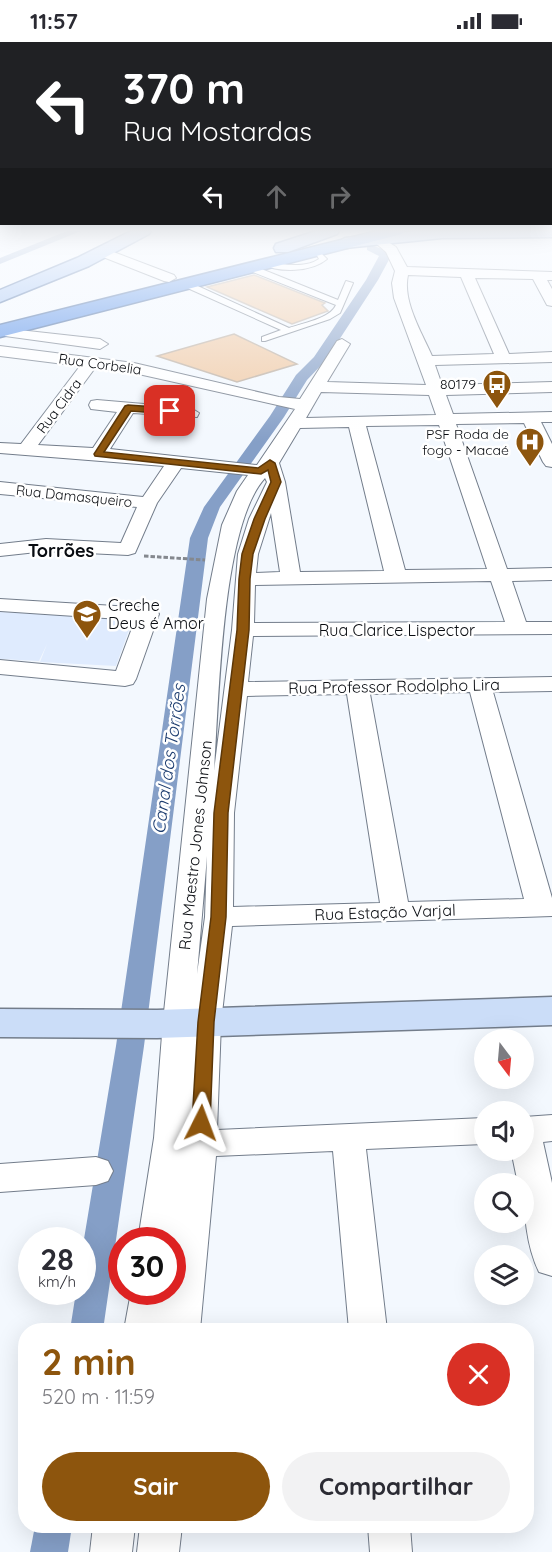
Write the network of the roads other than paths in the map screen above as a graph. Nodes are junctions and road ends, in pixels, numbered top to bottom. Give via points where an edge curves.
1 (96, 301) edge
2 (119, 301) edge
3 (224, 301) edge
4 (335, 301) edge
5 (403, 301) edge
6 (478, 301) edge
7 (341, 304) joint
8 (289, 331) junction
9 (2, 332) edge
10 (265, 339) dead end
11 (100, 344) dead end
12 (342, 344) dead end
13 (0, 351) edge
14 (552, 357) edge
15 (502, 358) junction
16 (426, 361) junction
17 (90, 363) junction
18 (317, 387) junction
19 (552, 387) edge
20 (435, 390) junction
21 (98, 405) dead end
22 (305, 405) junction
23 (128, 408) junction
24 (191, 412) dead end
25 (530, 417) junction
26 (552, 417) edge
27 (445, 419) junction
28 (356, 422) junction
29 (295, 423) junction
30 (0, 448) edge
31 (26, 449) junction
32 (98, 454) junction
33 (176, 461) junction
34 (552, 462) edge
35 (257, 471) junction
36 (0, 488) edge
37 (148, 503) junction
38 (0, 549) edge
39 (552, 574) edge
40 (396, 576) junction
41 (499, 576) junction
42 (291, 578) junction
43 (245, 579) junction
44 (0, 605) edge
45 (552, 628) edge
46 (518, 629) junction
47 (243, 630) junction
48 (0, 668) edge
49 (552, 684) edge
50 (480, 685) junction
51 (357, 687) junction
52 (237, 689) junction
53 (546, 907) edge
54 (396, 913) junction
55 (219, 917) junction
56 (552, 1011) edge
57 (0, 1023) edge
58 (180, 1023) junction
59 (552, 1128) edge
60 (534, 1130) edge
61 (474, 1131) edge
62 (348, 1136) junction
63 (200, 1144) junction
64 (530, 1161) edge
65 (96, 1171) dead end
66 (0, 1178) edge
67 (158, 1227) edge
68 (552, 1261) edge
69 (147, 1305) edge
70 (144, 1323) edge
71 (182, 1323) edge
72 (367, 1323) edge
73 (113, 1533) edge
74 (160, 1533) edge
75 (390, 1533) edge
76 (111, 1552) edge
77 (158, 1552) edge
78 (392, 1552) edge

1 - 9 highway
2 - 9 highway
3 - 8 lane
4 - 7 lane
5 - 16 street
6 - 15 street
7 - 8 lane via 327,317
8 - 10 lane
9 - 11 street
12 - 18 street, Rua Maestro Jones Johnson
13 - 17 street, Rua Corbelia
14 - 15 street
15 - 16 street
16 - 20 street
17 - 22 street, Rua Corbelia via 148,371
17 - 31 street, Rua Cidra
18 - 20 street
18 - 22 street, Rua Maestro Jones Johnson
19 - 20 street
20 - 27 street
21 - 23 street
22 - 29 street, Rua Maestro Jones Johnson
23 - 24 street
23 - 32 street
25 - 26 street
25 - 27 street
25 - 34 street
27 - 28 street
27 - 41 street
28 - 29 street
28 - 40 street
29 - 35 street, Rua Maestro Jones Johnson
30 - 31 street
31 - 32 street
32 - 33 street
33 - 35 street
33 - 37 street
35 - 42 street
35 - 43 street, Rua Maestro Jones Johnson via 260,519 248,554
35 - 58 street, Rua Maestro Jones Johnson via 234,519 218,599
36 - 37 street, Rua Damasqueiro
37 - 38 street via 126,548 46,545
39 - 41 street
40 - 41 street
40 - 42 street
41 - 46 street
42 - 43 street
43 - 47 street, Rua Maestro Jones Johnson
44 - 48 street via 148,614 125,679
45 - 46 street, Rua Clarice Lispector
46 - 47 street, Rua Clarice Lispector
47 - 52 street, Rua Maestro Jones Johnson
49 - 50 street, Rua Professor Rodolpho Lira
50 - 51 street, Rua Professor Rodolpho Lira
50 - 53 street
51 - 52 street, Rua Professor Rodolpho Lira
51 - 54 street
52 - 55 street, Rua Maestro Jones Johnson via 221,813
53 - 54 street, Rua Estação Varjal
54 - 55 street, Rua Estação Varjal
55 - 58 street, Rua Maestro Jones Johnson
56 - 58 street
57 - 58 street
58 - 63 street, Rua Maestro Jones Johnson
58 - 67 street, Rua Maestro Jones Johnson via 171,1138
59 - 60 street
61 - 62 street
62 - 63 street
62 - 72 street
63 - 71 street, Rua Maestro Jones Johnson
64 - 68 street
65 - 66 street
69 - 70 street
73 - 76 street
74 - 77 street
75 - 78 street

